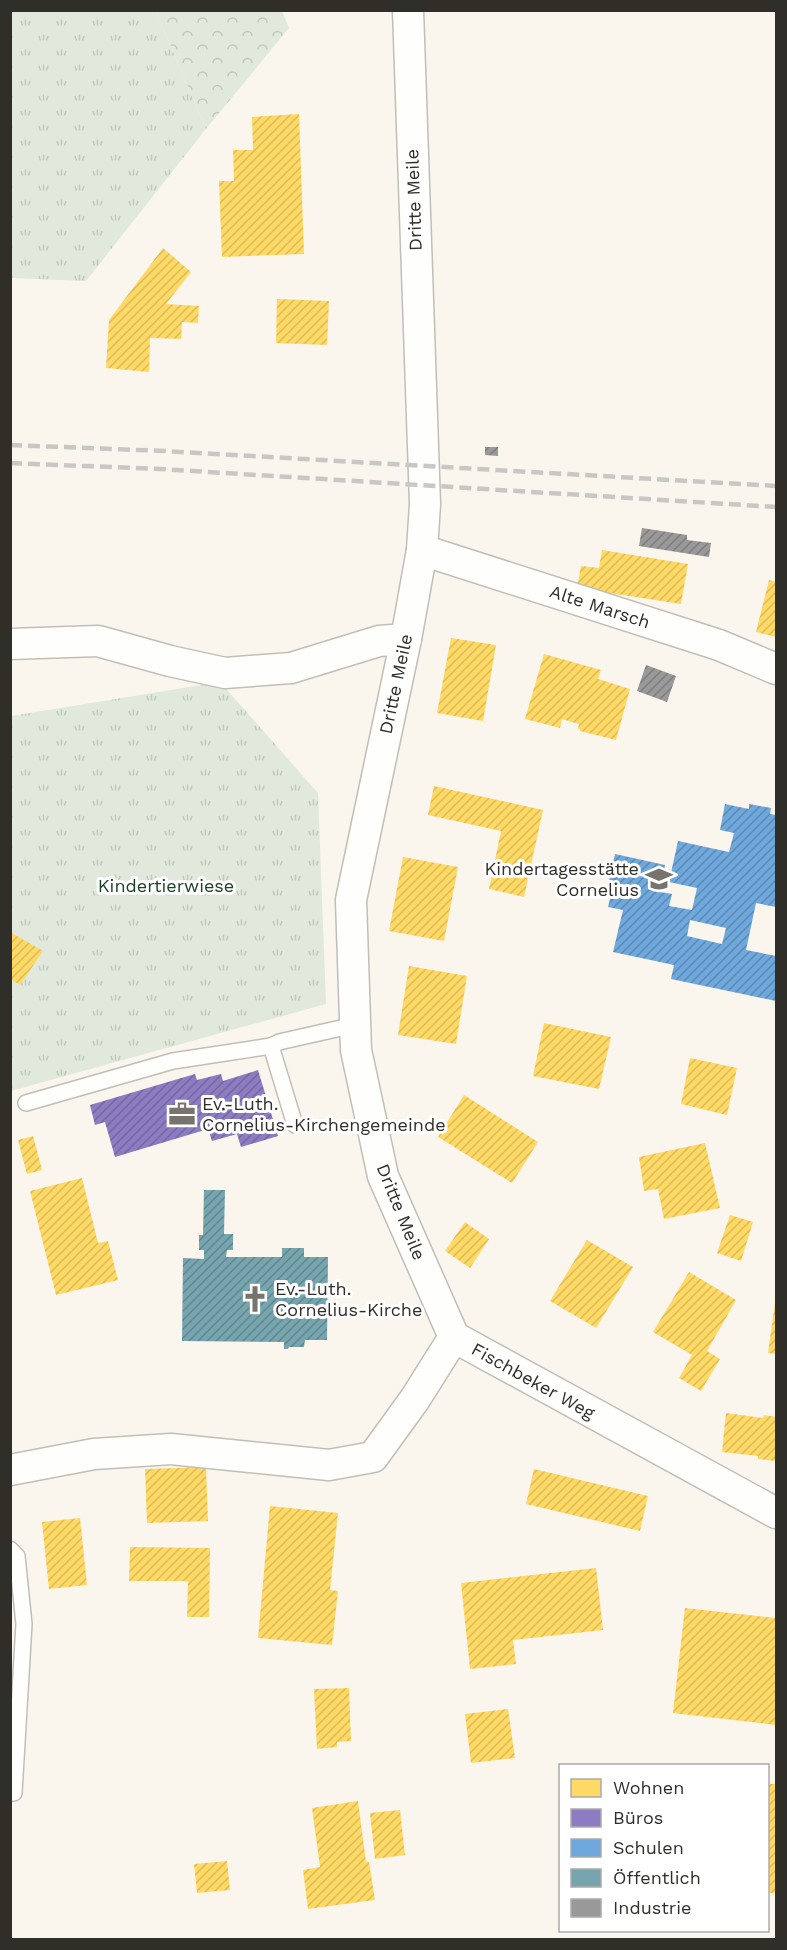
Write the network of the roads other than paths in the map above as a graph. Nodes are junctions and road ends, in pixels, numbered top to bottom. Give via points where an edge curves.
1 (408, 10) edge
2 (422, 550) junction
3 (406, 639) junction
4 (10, 644) edge
5 (777, 669) edge
6 (355, 1028) junction
7 (271, 1046) junction
8 (26, 1103) dead end
9 (295, 1125) dead end
10 (454, 1337) junction
11 (10, 1470) edge
12 (777, 1514) edge
13 (10, 1550) edge
14 (10, 1793) edge

1 - 2 street, Dritte Meile via 425,485
2 - 3 street, Dritte Meile
2 - 5 street, Alte Marsch via 719,645
3 - 4 street via 379,641 291,668 225,673 99,641
3 - 6 street, Dritte Meile via 351,900
6 - 7 lane
6 - 10 street, Dritte Meile via 356,1050 383,1176
7 - 8 lane via 172,1061
7 - 9 lane
10 - 11 street, Fischbeker Weg via 373,1457 329,1465 171,1449 94,1454
10 - 12 street, Fischbeker Weg
13 - 14 lane via 17,1556 24,1624 14,1793

